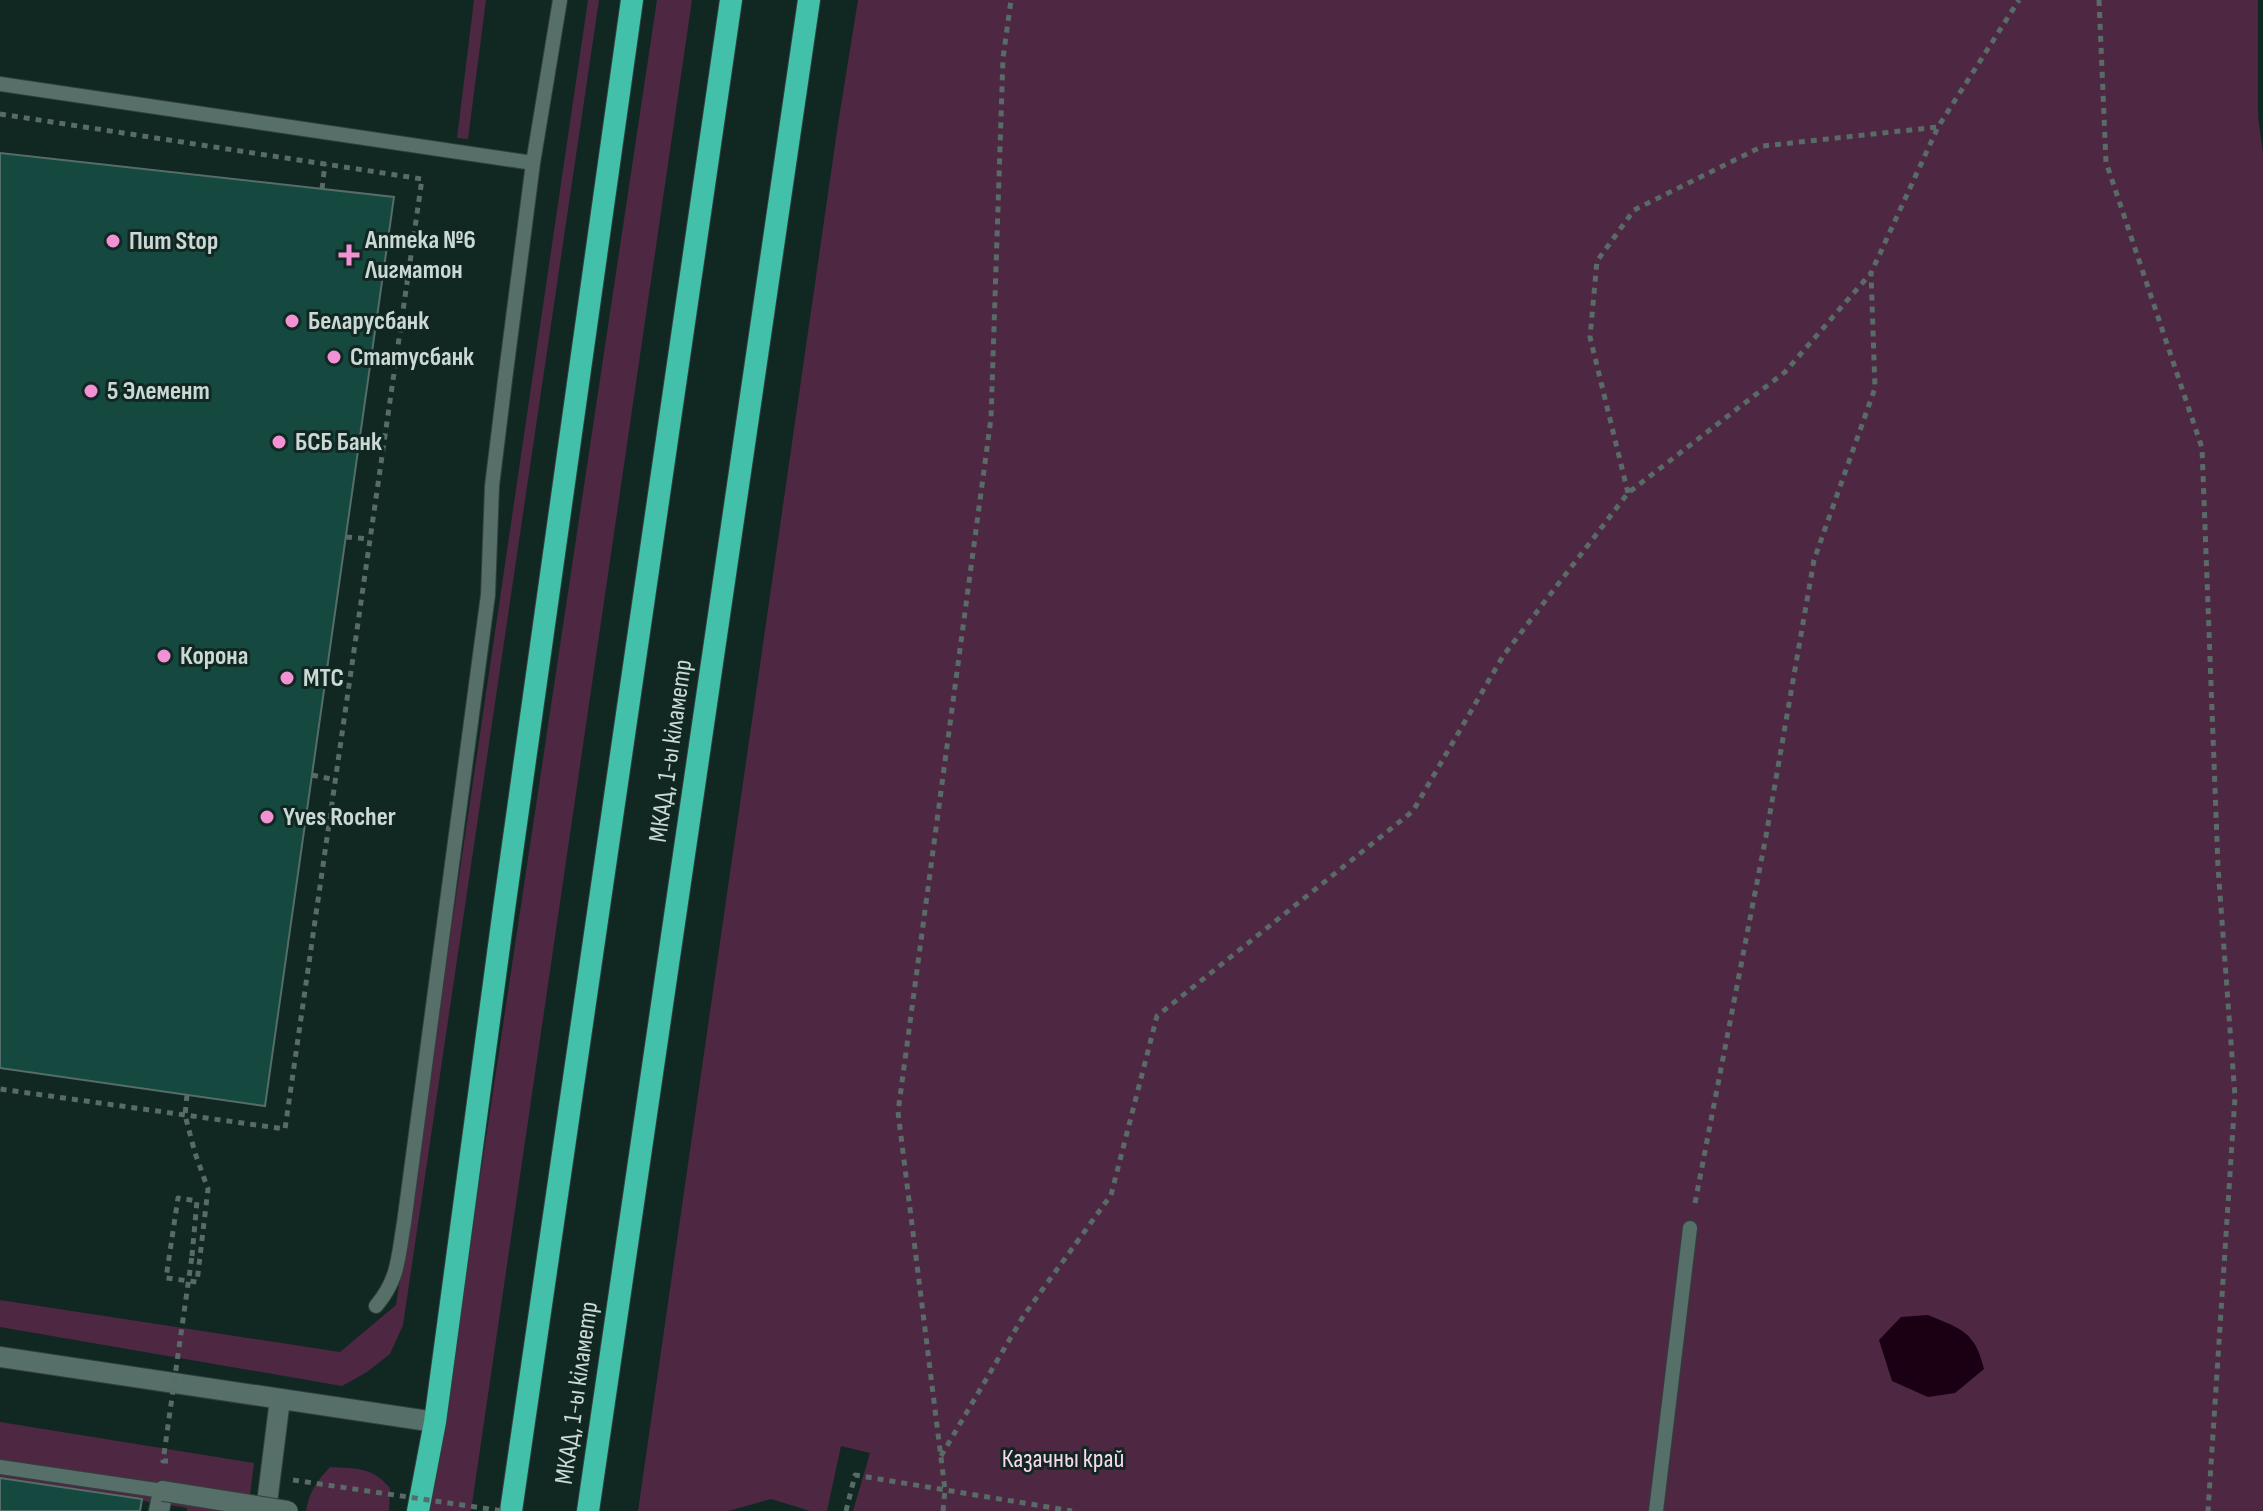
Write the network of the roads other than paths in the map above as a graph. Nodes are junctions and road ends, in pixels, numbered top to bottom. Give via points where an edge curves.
1 (560, 0) edge
2 (632, 0) edge
3 (731, 0) edge
4 (809, 0) edge
5 (0, 84) edge
6 (533, 163) junction
7 (1690, 1228) road end
8 (376, 1306) dead end
9 (0, 1357) edge
10 (280, 1399) junction
11 (435, 1422) junction
12 (0, 1467) edge
13 (161, 1501) edge
14 (266, 1511) edge
15 (288, 1511) edge
16 (418, 1511) edge
17 (511, 1511) edge
18 (588, 1511) edge
19 (1656, 1511) edge

1 - 6 lane
2 - 11 highway
3 - 17 highway, МКАД, 1-ы кіламетр
4 - 18 highway, МКАД, 1-ы кіламетр
5 - 6 lane
6 - 8 lane via 492,486 488,595 404,1223 395,1276
7 - 19 lane
9 - 10 street
10 - 11 street
10 - 14 street
11 - 16 highway
12 - 13 lane
13 - 15 street, bridge

